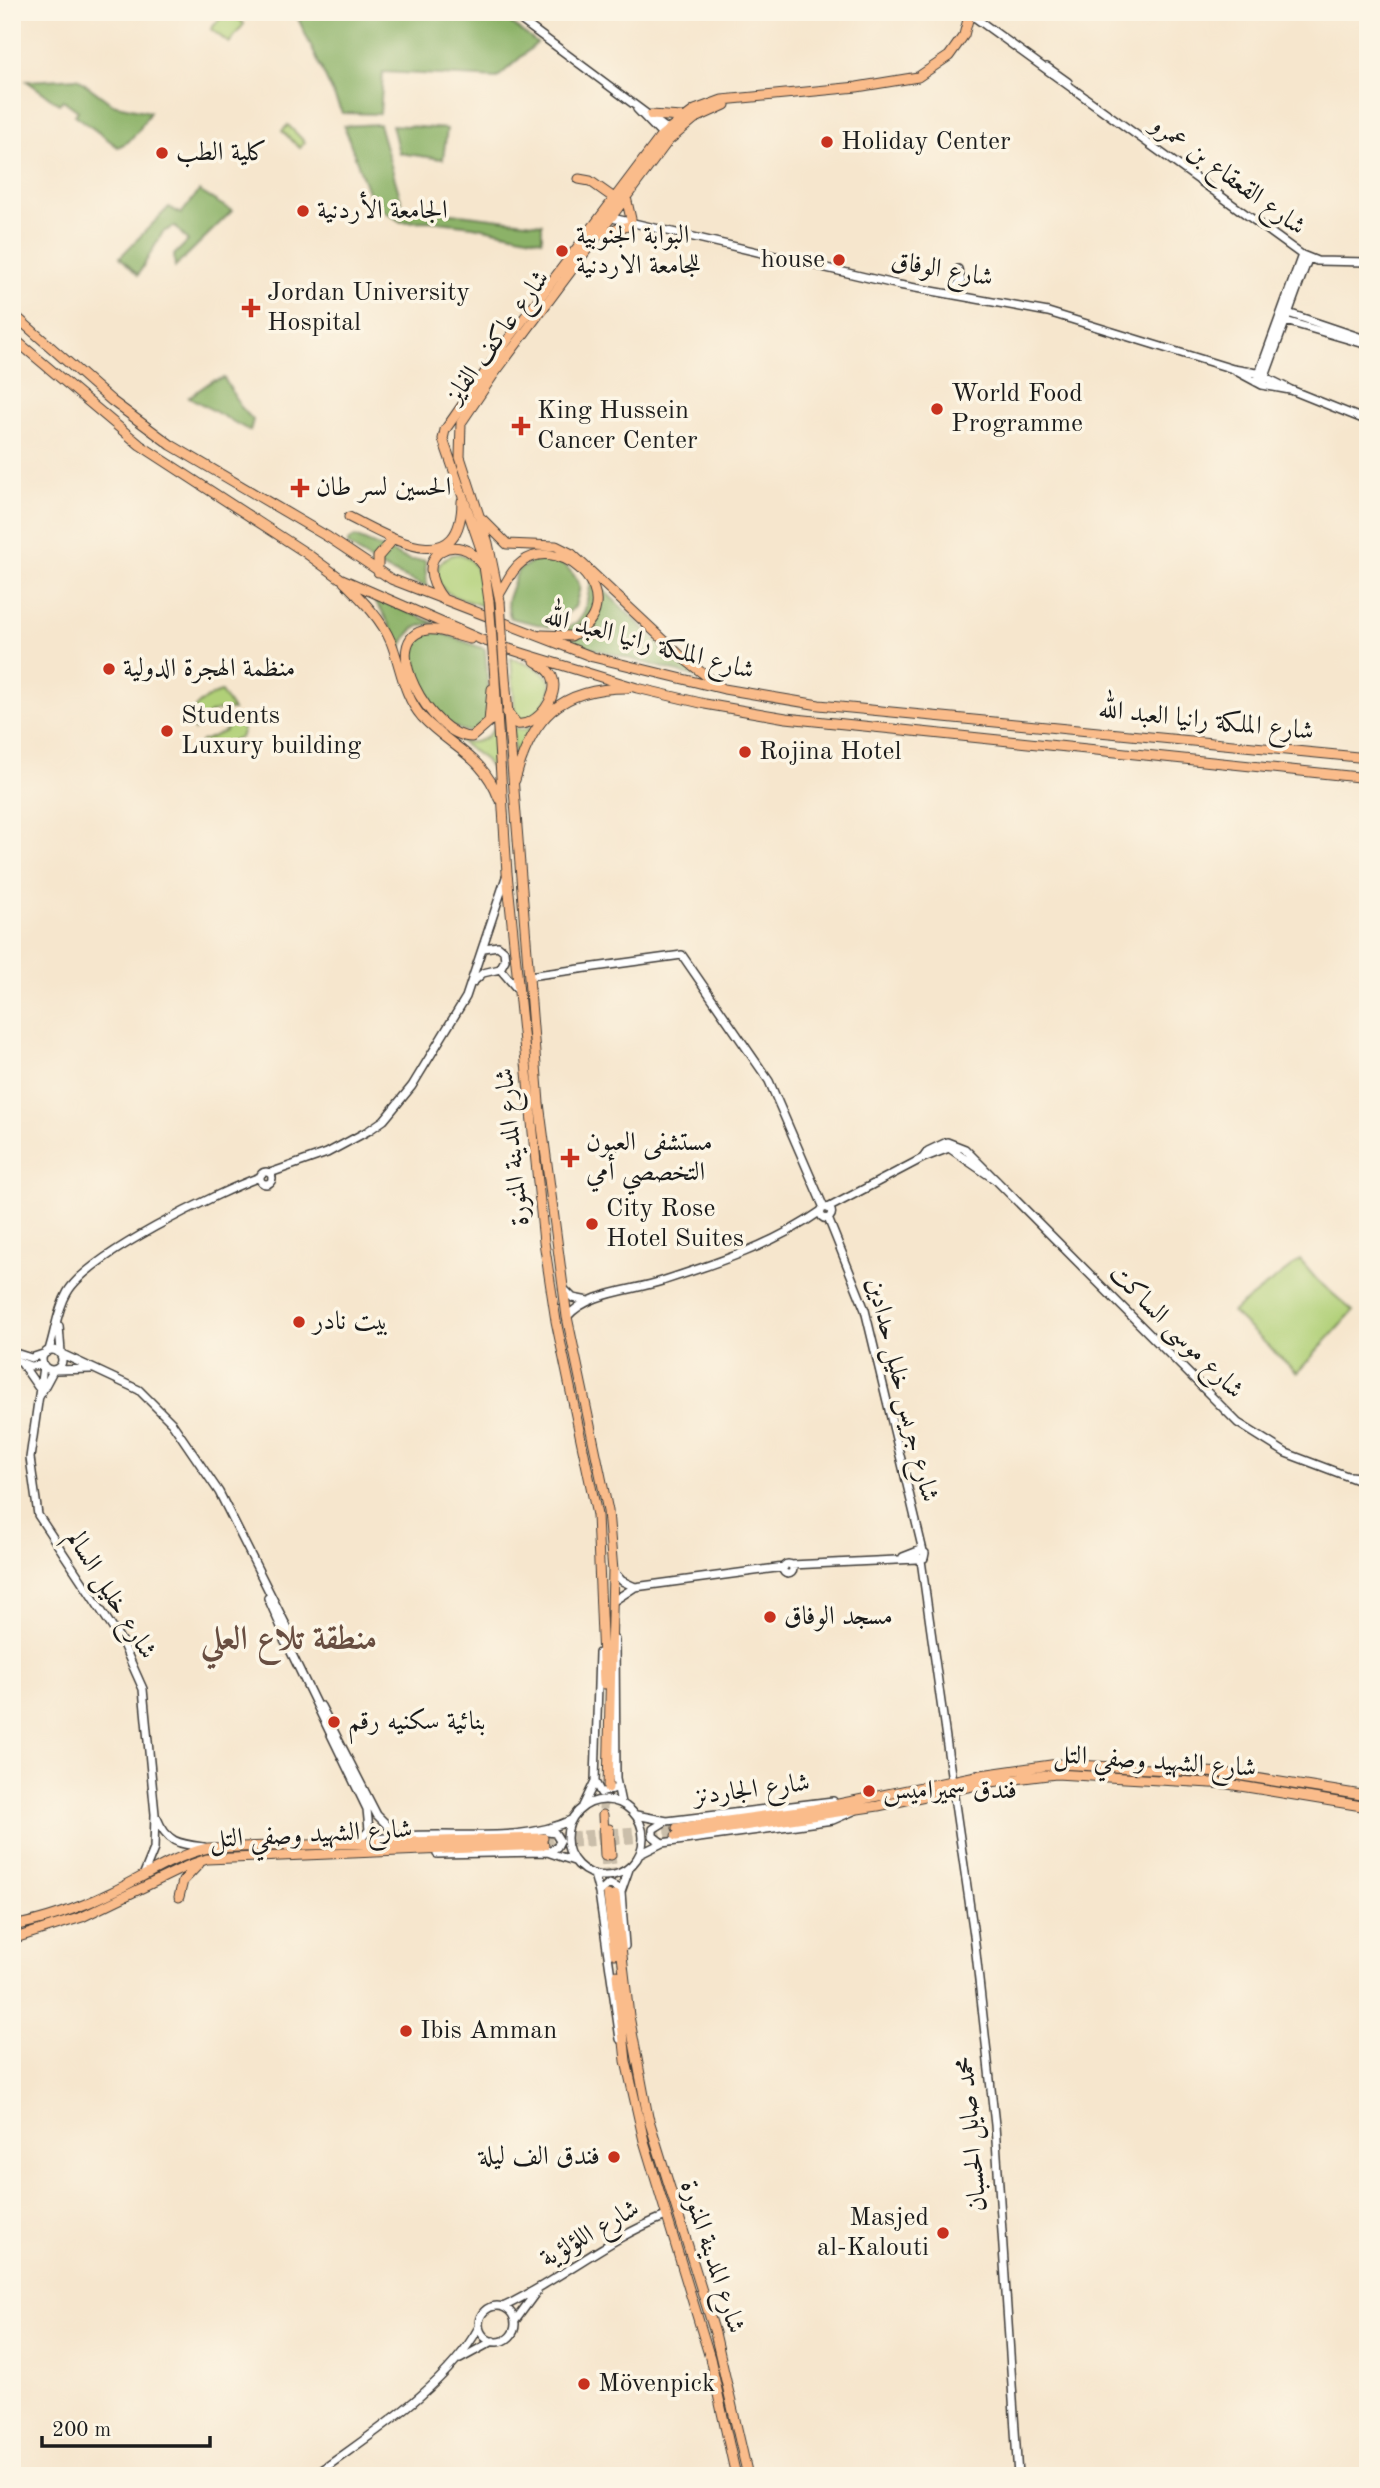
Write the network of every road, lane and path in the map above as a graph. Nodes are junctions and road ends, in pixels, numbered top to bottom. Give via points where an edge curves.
1 (510, 12) edge
2 (970, 13) edge
3 (737, 100) junction
4 (635, 105) junction
5 (651, 115) junction
6 (684, 117) junction
7 (668, 135) junction
8 (579, 179) dead end
9 (626, 197) junction
10 (614, 198) junction
11 (608, 213) junction
12 (634, 223) junction
13 (597, 236) junction
14 (1305, 257) junction
15 (1368, 262) edge
16 (958, 269) dead end
17 (951, 293) junction
18 (12, 305) edge
19 (12, 313) edge
20 (1283, 316) junction
21 (34, 333) junction
22 (12, 337) edge
23 (1368, 343) edge
24 (1233, 369) junction
25 (1261, 374) junction
26 (1259, 384) junction
27 (1291, 390) junction
28 (1368, 421) edge
29 (447, 426) junction
30 (467, 480) junction
31 (460, 489) junction
32 (478, 514) junction
33 (390, 543) junction
34 (445, 550) junction
35 (485, 570) junction
36 (378, 572) junction
37 (340, 578) junction
38 (500, 597) junction
39 (445, 601) junction
40 (528, 634) junction
41 (482, 640) junction
42 (525, 654) junction
43 (498, 668) junction
44 (637, 688) junction
45 (724, 690) junction
46 (507, 710) junction
47 (1368, 758) edge
48 (1368, 778) edge
49 (512, 789) junction
50 (502, 805) junction
51 (507, 873) junction
52 (484, 948) junction
53 (500, 969) junction
54 (528, 976) junction
55 (472, 984) junction
56 (519, 991) junction
57 (826, 1212) junction
58 (563, 1287) junction
59 (589, 1301) junction
60 (567, 1317) junction
61 (58, 1322) junction
62 (12, 1352) edge
63 (48, 1352) junction
64 (62, 1353) junction
65 (12, 1359) edge
66 (22, 1363) junction
67 (43, 1366) junction
68 (99, 1370) junction
69 (54, 1371) junction
70 (38, 1387) junction
71 (36, 1400) junction
72 (1349, 1476) junction
73 (1368, 1478) edge
74 (1368, 1484) edge
75 (919, 1555) junction
76 (613, 1571) junction
77 (635, 1587) junction
78 (612, 1602) junction
79 (607, 1620) junction
80 (318, 1704) junction
81 (616, 1779) junction
82 (952, 1785) junction
83 (602, 1786) junction
84 (1368, 1796) edge
85 (1339, 1798) junction
86 (621, 1804) junction
87 (858, 1805) junction
88 (1368, 1807) edge
89 (582, 1808) junction
90 (155, 1814) junction
91 (606, 1815) tunnel mouth
92 (636, 1815) junction
93 (572, 1820) junction
94 (667, 1821) junction
95 (677, 1832) tunnel mouth
96 (399, 1836) junction
97 (363, 1841) junction
98 (544, 1842) junction
99 (663, 1843) junction
100 (208, 1848) junction
101 (639, 1854) junction
102 (608, 1855) tunnel mouth
103 (202, 1860) junction
104 (575, 1862) junction
105 (630, 1866) junction
106 (594, 1874) junction
107 (142, 1876) junction
108 (611, 1893) junction
109 (179, 1897) dead end
110 (12, 1926) edge
111 (12, 1939) edge
112 (666, 2216) junction
113 (537, 2291) junction
114 (503, 2307) junction
115 (514, 2321) junction
116 (479, 2327) junction
117 (493, 2341) junction
118 (457, 2361) junction
119 (314, 2476) edge
120 (736, 2476) edge
121 (748, 2476) edge
122 (1018, 2476) edge

1 - 4 street
2 - 3 main road, شارع عاكف الفايز via 964,35 949,57 918,77
2 - 14 street, شارع القعقاع بن عمرو
3 - 6 main road, شارع عاكف الفايز via 711,103
3 - 7 main road, شارع عاكف الفايز
4 - 5 street
4 - 7 street
5 - 6 main road
5 - 7 street
6 - 7 main road, شارع عاكف الفايز
7 - 9 main road, شارع عاكف الفايز
7 - 10 main road, شارع عاكف الفايز
8 - 10 main road
9 - 11 main road, شارع عاكف الفايز
9 - 12 main road
10 - 11 main road, شارع عاكف الفايز
11 - 12 street, شارع الوفاق
11 - 13 main road, شارع عاكف الفايز
11 - 29 main road, شارع عاكف الفايز
12 - 13 main road
12 - 17 street, شارع الوفاق
13 - 30 main road, شارع عاكف الفايز via 461,423 458,446
14 - 15 street, شارع القعقاع بن عمرو
14 - 20 street
16 - 17 street via 960,285
17 - 24 street, شارع الوفاق via 1048,312
18 - 21 main road
19 - 21 main road, شارع الملكة رانيا العبد الله
20 - 23 street
20 - 25 street
21 - 36 main road, شارع الملكة رانيا العبد الله via 172,445 322,533
22 - 37 main road, شارع الملكة رانيا العبد الله via 140,445
24 - 25 street, شارع الوفاق
24 - 26 street, شارع الوفاق
25 - 26 street
25 - 27 street, شارع الوفاق
26 - 27 street, شارع الوفاق
27 - 28 street, شارع الوفاق
29 - 30 main road
29 - 31 main road, شارع عاكف الفايز via 443,439
30 - 32 main road, شارع عاكف الفايز
31 - 33 main road via 462,513 457,530 434,548 419,549 349,520
31 - 35 main road, شارع عاكف الفايز
32 - 38 main road, شارع عاكف الفايز
32 - 45 main road via 507,544 556,546 572,554 684,659
33 - 34 main road via 420,552
33 - 36 main road via 378,557
34 - 35 main road via 469,550
34 - 39 main road via 433,560 429,574
35 - 43 main road, شارع عاكف الفايز, bridge
36 - 39 main road, شارع الملكة رانيا العبد الله
37 - 41 main road, شارع الملكة رانيا العبد الله
37 - 50 main road via 384,631 407,693 422,716 481,765
38 - 40 main road via 517,566 538,555 550,554 570,562 593,585 596,612 579,632 558,637
38 - 43 main road, شارع عاكف الفايز, bridge
39 - 40 main road, شارع الملكة رانيا العبد الله
40 - 45 main road, شارع الملكة رانيا العبد الله via 593,657
41 - 42 main road, شارع الملكة رانيا العبد الله
41 - 43 main road via 431,629 411,640 407,653 411,681 423,702 459,735 472,737 491,718
42 - 44 main road, شارع الملكة رانيا العبد الله
42 - 46 main road via 549,671 553,693 536,719 526,724 517,724
43 - 46 main road, شارع المدينة المنورة
43 - 50 main road, شارع المدينة المنورة
44 - 48 main road, شارع الملكة رانيا العبد الله via 800,719
44 - 49 main road via 591,690 557,705 525,750
45 - 47 main road, شارع الملكة رانيا العبد الله via 819,705
46 - 49 main road, شارع المدينة المنورة
49 - 54 main road, شارع المدينة المنورة
50 - 51 main road, شارع المدينة المنورة
51 - 52 street
51 - 56 main road, شارع المدينة المنورة
52 - 53 street via 498,946 504,951
52 - 55 street
53 - 55 street via 483,973
53 - 56 street
54 - 57 street, شارع جريس خليل حدادين via 682,955 769,1081
54 - 58 main road, شارع المدينة المنورة
55 - 61 street via 412,1086 384,1120 341,1146 271,1175 269,1183 261,1180 239,1187 164,1221 82,1276 66,1294
56 - 79 main road, شارع المدينة المنورة via 544,1242 597,1515
57 - 59 street, شارع موسى الساكت via 737,1255
57 - 72 street, شارع موسى الساكت via 923,1158 953,1149 998,1182 1238,1423 1286,1453
57 - 75 street, شارع جريس خليل حدادين via 865,1310
58 - 59 street via 573,1298
58 - 60 main road, شارع المدينة المنورة
59 - 60 street, شارع موسى الساكت
60 - 76 main road, شارع المدينة المنورة via 608,1510
61 - 63 street
61 - 64 street
62 - 63 street via 31,1358
63 - 64 street
63 - 67 street, شارع خليل السالم
64 - 68 street
64 - 69 street, شارع خليل السالم
65 - 66 street
66 - 67 street
66 - 70 street
67 - 69 street
67 - 70 street, شارع خليل السالم
68 - 69 street
68 - 80 street via 144,1394 182,1435 219,1492 287,1634 296,1637 292,1644
69 - 71 street, شارع خليل السالم
70 - 71 street, شارع خليل السالم
71 - 90 street, شارع خليل السالم via 30,1467 38,1516 117,1634 138,1676 146,1711
72 - 73 street, شارع موسى الساكت
72 - 74 street, شارع موسى الساكت
75 - 77 street
75 - 82 street, شارع جريس خليل حدادين
76 - 77 street
76 - 78 main road, شارع المدينة المنورة
77 - 78 street
78 - 79 main road, شارع المدينة المنورة
79 - 81 street, شارع المدينة المنورة via 617,1656
79 - 83 main road, شارع المدينة المنورة
79 - 83 street, شارع المدينة المنورة
80 - 96 street via 377,1815
80 - 97 street via 368,1814 369,1830
81 - 83 street via 613,1789 605,1793 597,1790
81 - 86 street, شارع المدينة المنورة
82 - 85 main road, شارع الشهيد وصفي التل via 1079,1774 1228,1784
82 - 87 main road, شارع الشهيد وصفي التل
82 - 122 street, محمد صايل الحسبان via 993,2106
83 - 89 street, شارع المدينة المنورة
84 - 85 main road, شارع الشهيد وصفي التل
85 - 88 main road, شارع الشهيد وصفي التل
86 - 89 street via 601,1800
86 - 92 street
87 - 94 street, شارع الجاردنز via 838,1800
87 - 95 main road, شارع الجاردنز
87 - 99 street, شارع الجاردنز via 833,1820
89 - 93 street
90 - 100 street, شارع خليل السالم via 174,1842
90 - 107 street, شارع خليل السالم via 154,1849
91 - 102 main road
92 - 94 street, شارع الجاردنز
92 - 101 street via 643,1839
93 - 98 street
93 - 104 street via 567,1842
94 - 99 street via 653,1829 653,1836
96 - 97 street
96 - 98 street
97 - 98 main road, شارع الشهيد وصفي التل
97 - 100 main road, شارع الشهيد وصفي التل
98 - 103 main road, شارع الشهيد وصفي التل
98 - 104 street
99 - 101 street, شارع الجاردنز
100 - 107 main road, شارع الشهيد وصفي التل
101 - 105 street
103 - 109 main road via 183,1881
103 - 111 main road, شارع الشهيد وصفي التل via 82,1917
104 - 106 street
105 - 106 street via 613,1875
105 - 108 street, شارع المدينة المنورة
106 - 108 street, شارع المدينة المنورة
107 - 110 main road, شارع الشهيد وصفي التل via 65,1912
108 - 112 main road, شارع المدينة المنورة via 626,2061
108 - 121 main road, شارع المدينة المنورة via 648,2117 720,2351
112 - 113 street, شارع اللؤلؤية via 604,2244
112 - 120 main road, شارع المدينة المنورة via 710,2358
113 - 114 street, شارع اللؤلؤية
113 - 115 street, شارع اللؤلؤية
114 - 115 street
114 - 116 street via 485,2310
115 - 117 street via 509,2337
116 - 117 street
116 - 118 street
117 - 118 street
118 - 119 street

